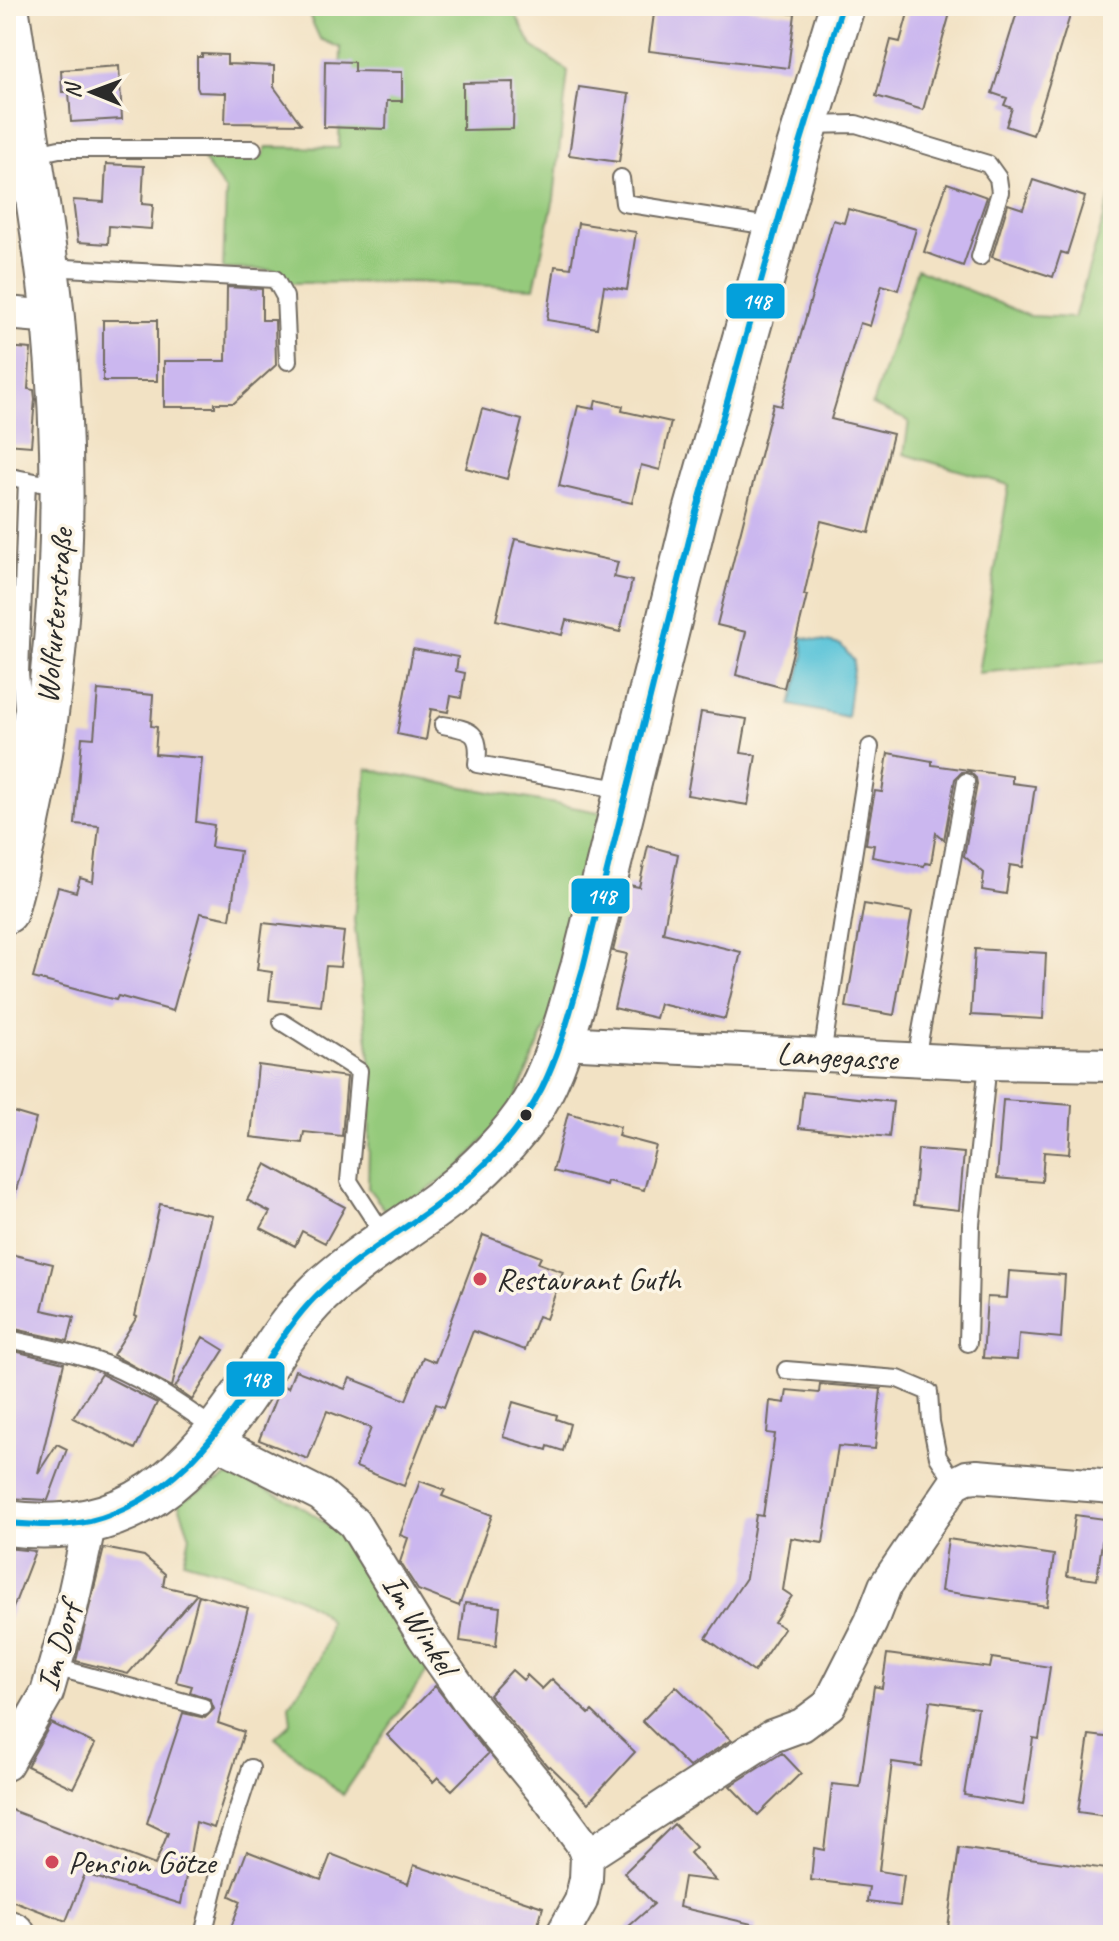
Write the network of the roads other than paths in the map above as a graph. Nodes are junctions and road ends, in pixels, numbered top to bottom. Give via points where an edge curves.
1 (7, 6) edge
2 (842, 6) edge
3 (806, 124) junction
4 (21, 142) edge
5 (253, 149) dead end
6 (621, 178) dead end
7 (776, 227) junction
8 (980, 257) dead end
9 (47, 267) junction
10 (6, 313) edge
11 (53, 317) junction
12 (288, 361) dead end
13 (6, 476) edge
14 (45, 482) junction
15 (443, 725) dead end
16 (870, 747) dead end
17 (966, 782) dead end
18 (628, 791) junction
19 (6, 811) edge
20 (6, 912) edge
21 (282, 1022) dead end
22 (561, 1042) junction
23 (822, 1055) junction
24 (916, 1059) junction
25 (988, 1063) junction
26 (1113, 1065) edge
27 (387, 1240) junction
28 (6, 1338) edge
29 (968, 1343) dead end
30 (786, 1370) dead end
31 (215, 1436) junction
32 (955, 1483) junction
33 (1113, 1487) edge
34 (90, 1522) junction
35 (6, 1523) edge
36 (55, 1667) junction
37 (203, 1707) dead end
38 (6, 1764) edge
39 (251, 1768) dead end
40 (587, 1856) junction
41 (6, 1932) edge
42 (13, 1935) edge
43 (203, 1935) edge
44 (562, 1935) edge

1 - 4 street, Wolfurterstraße
2 - 3 main road
3 - 7 main road
3 - 8 lane via 856,124 988,164 1000,192
4 - 5 lane via 59,149
4 - 9 street, Wolfurterstraße
6 - 7 lane via 624,203
7 - 18 main road via 696,512
9 - 11 street, Wolfurterstraße
9 - 12 lane via 275,279 285,297
10 - 11 street
11 - 14 street, Wolfurterstraße
13 - 14 lane
14 - 19 lane via 20,673 23,708
14 - 20 street, Wolfurterstraße via 63,519 52,670 36,778
15 - 18 lane via 474,734 477,764
16 - 23 lane
17 - 24 lane
18 - 22 main road
21 - 27 lane via 359,1071 349,1181
22 - 23 street, Langegasse
22 - 27 main road via 533,1105 491,1158
23 - 24 street, Langegasse
24 - 25 street, Langegasse
25 - 26 street, Langegasse
25 - 29 lane via 971,1225
27 - 31 main road via 320,1292 294,1321
28 - 31 lane via 111,1366 159,1393
30 - 32 lane via 898,1379 929,1392 938,1457
31 - 34 main road via 186,1468 146,1499
31 - 40 street, Im Winkel via 321,1495 354,1523 468,1700 550,1800
32 - 33 street via 977,1476
32 - 40 street via 885,1586 829,1705
34 - 35 main road via 40,1528
34 - 36 street, Im Dorf
36 - 37 lane
36 - 38 street, Im Dorf via 39,1711
39 - 43 lane
40 - 44 street via 581,1901
41 - 42 main road

